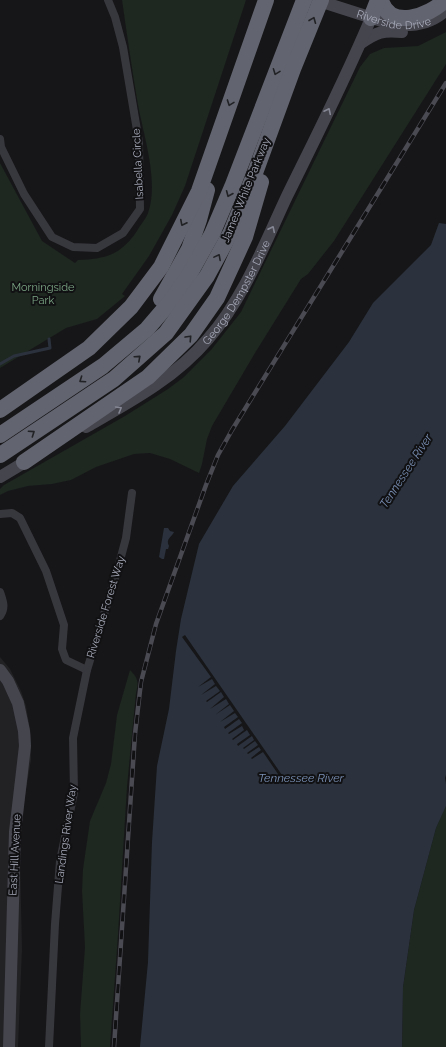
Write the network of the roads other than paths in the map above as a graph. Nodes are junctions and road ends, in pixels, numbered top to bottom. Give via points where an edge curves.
1 (108, 0) edge
2 (266, 0) edge
3 (274, 0) edge
4 (304, 0) edge
5 (316, 0) edge
6 (321, 0) edge
7 (378, 0) edge
8 (381, 0) edge
9 (445, 0) edge
10 (446, 10) edge
11 (371, 18) junction
12 (420, 24) junction
13 (258, 27) junction
14 (297, 38) junction
15 (361, 43) junction
16 (293, 69) junction
17 (224, 122) junction
18 (0, 139) edge
19 (103, 366) junction
20 (0, 410) edge
21 (0, 435) edge
22 (0, 455) edge
23 (24, 462) junction
24 (0, 477) edge
25 (132, 493) dead end
26 (0, 514) edge
27 (0, 592) edge
28 (0, 616) edge
29 (0, 670) edge
30 (87, 670) junction
31 (9, 1047) edge
32 (49, 1047) edge

1 - 18 street, Isabella Circle via 123,47 139,142 140,209 123,233 97,248 73,247 52,237 24,194 1,147
2 - 13 highway
3 - 13 main road
4 - 14 highway, James White Parkway
5 - 11 main road, Riverside Drive
14 -> 6 highway, James White Parkway
7 - 11 highway
8 - 9 highway via 392,15 409,18 424,15
10 - 12 main road, Riverside Drive
11 - 12 main road, Riverside Drive via 398,25
11 - 15 main road, George Dempster Drive
12 - 15 main road via 403,33 378,32
13 -> 17 highway
14 - 16 highway, James White Parkway
14 -> 19 highway, James White Parkway via 212,234 189,275 147,330
23 -> 15 main road, George Dempster Drive via 157,386 181,367 208,339 232,307 256,262
22 -> 16 highway, James White Parkway via 114,379 166,332 207,276 231,232
23 -> 16 highway via 148,377 191,336 217,298 245,237
17 - 19 highway via 205,201 189,249 163,296
17 -> 20 highway via 199,191 161,267 131,307 89,348
19 -> 21 highway, James White Parkway
23 - 24 main road, George Dempster Drive
25 - 30 street, Riverside Forest Way via 126,538
26 - 30 street, Riverside Forest Way via 12,513 20,518 46,571 62,618 62,649 66,660
27 - 28 street via 4,604
29 - 31 main road, East Hill Avenue via 18,703 25,746 14,854
30 - 32 street, Landings River Way via 73,738 74,793 60,861

